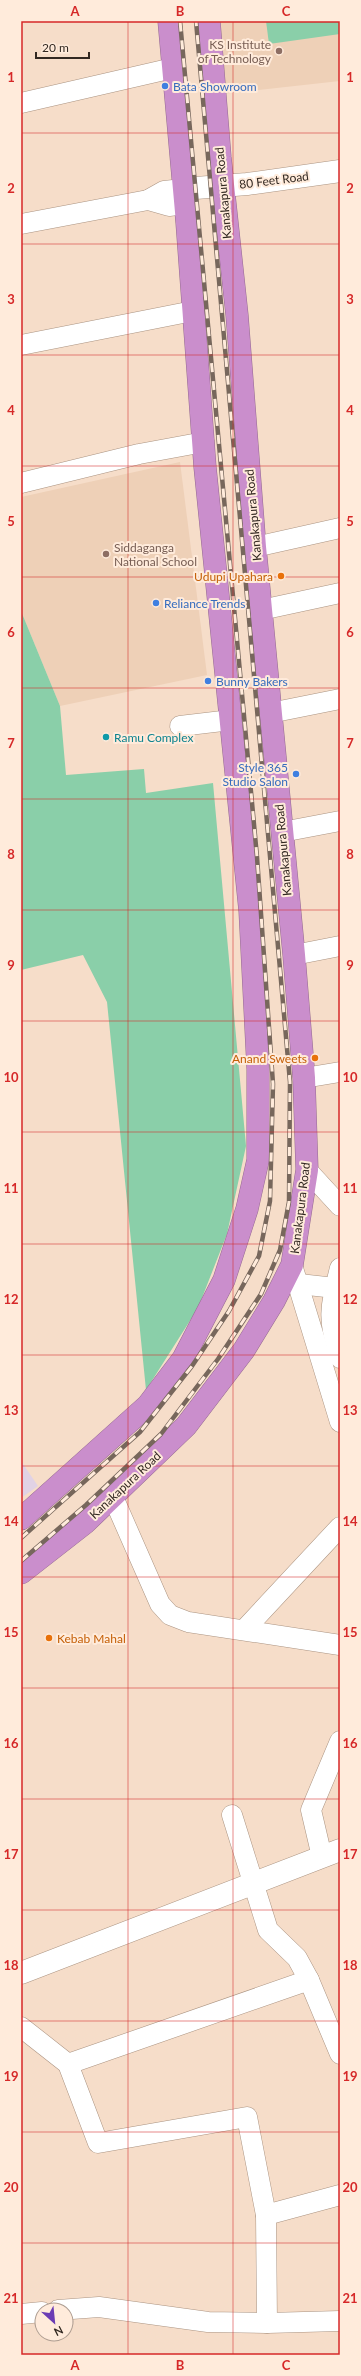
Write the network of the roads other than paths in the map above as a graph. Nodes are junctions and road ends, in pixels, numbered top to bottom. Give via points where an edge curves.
1 (169, 21) edge
2 (209, 21) edge
3 (173, 68) junction
4 (21, 103) edge
5 (340, 171) edge
6 (340, 182) edge
7 (223, 193) junction
8 (184, 197) junction
9 (21, 224) edge
10 (193, 311) junction
11 (21, 345) edge
12 (204, 442) junction
13 (21, 483) edge
14 (340, 528) edge
15 (255, 547) junction
16 (340, 593) edge
17 (261, 610) junction
18 (340, 699) edge
19 (270, 713) junction
20 (231, 720) junction
21 (180, 726) dead end
22 (340, 821) edge
23 (282, 832) junction
24 (340, 946) edge
25 (294, 955) junction
26 (340, 1072) edge
27 (304, 1078) junction
28 (307, 1170) junction
29 (336, 1197) edge
30 (340, 1268) edge
31 (296, 1274) junction
32 (335, 1288) junction
33 (340, 1358) edge
34 (340, 1422) edge
35 (113, 1497) junction
36 (21, 1519) edge
37 (340, 1527) edge
38 (21, 1573) edge
39 (244, 1630) junction
40 (340, 1645) edge
41 (340, 1741) edge
42 (232, 1815) dead end
43 (331, 1853) edge
44 (254, 1883) junction
45 (21, 1973) edge
46 (309, 1980) junction
47 (21, 2027) edge
48 (340, 2054) edge
49 (68, 2064) junction
50 (340, 2195) edge
51 (266, 2215) junction
52 (74, 2309) edge
53 (34, 2313) edge
54 (21, 2314) edge
55 (340, 2321) edge
56 (267, 2323) junction

1 - 3 highway
2 - 7 highway, Kanakapura Road
3 - 4 street
3 - 8 highway
5 - 7 street, 80 Feet Road
6 - 7 street, 80 Feet Road
7 - 8 street, 80 Feet Road
7 - 15 highway, Kanakapura Road via 237,320
8 - 9 street via 169,206 148,200
8 - 10 highway
10 - 11 street
10 - 12 highway
12 - 13 street via 139,454
12 - 20 highway
14 - 15 street
15 - 17 highway, Kanakapura Road
16 - 17 street
17 - 19 highway, Kanakapura Road
18 - 19 street
19 - 23 highway, Kanakapura Road
20 - 21 street
20 - 36 highway via 250,911 258,1069 258,1160 247,1210 224,1280 183,1359 166,1384 148,1405
22 - 23 street
23 - 25 highway, Kanakapura Road
24 - 25 street
25 - 27 highway, Kanakapura Road
26 - 27 street
27 - 28 highway, Kanakapura Road
28 - 29 street
28 - 31 highway, Kanakapura Road
30 - 32 street
31 - 32 street
31 - 34 street
31 - 35 highway, Kanakapura Road via 274,1302 244,1350 186,1426
32 - 33 street via 330,1319
35 - 38 highway, Kanakapura Road
35 - 39 street via 160,1604 170,1615 188,1622
37 - 39 street
39 - 40 street
41 - 43 street via 311,1810
42 - 44 street
43 - 44 street
44 - 45 street
44 - 46 street via 268,1930 297,1958
46 - 48 street
46 - 49 street
47 - 49 street
49 - 51 street via 98,2143 247,2117
50 - 51 street
51 - 56 street
52 - 56 street via 99,2307 208,2322
53 - 54 street
55 - 56 street

